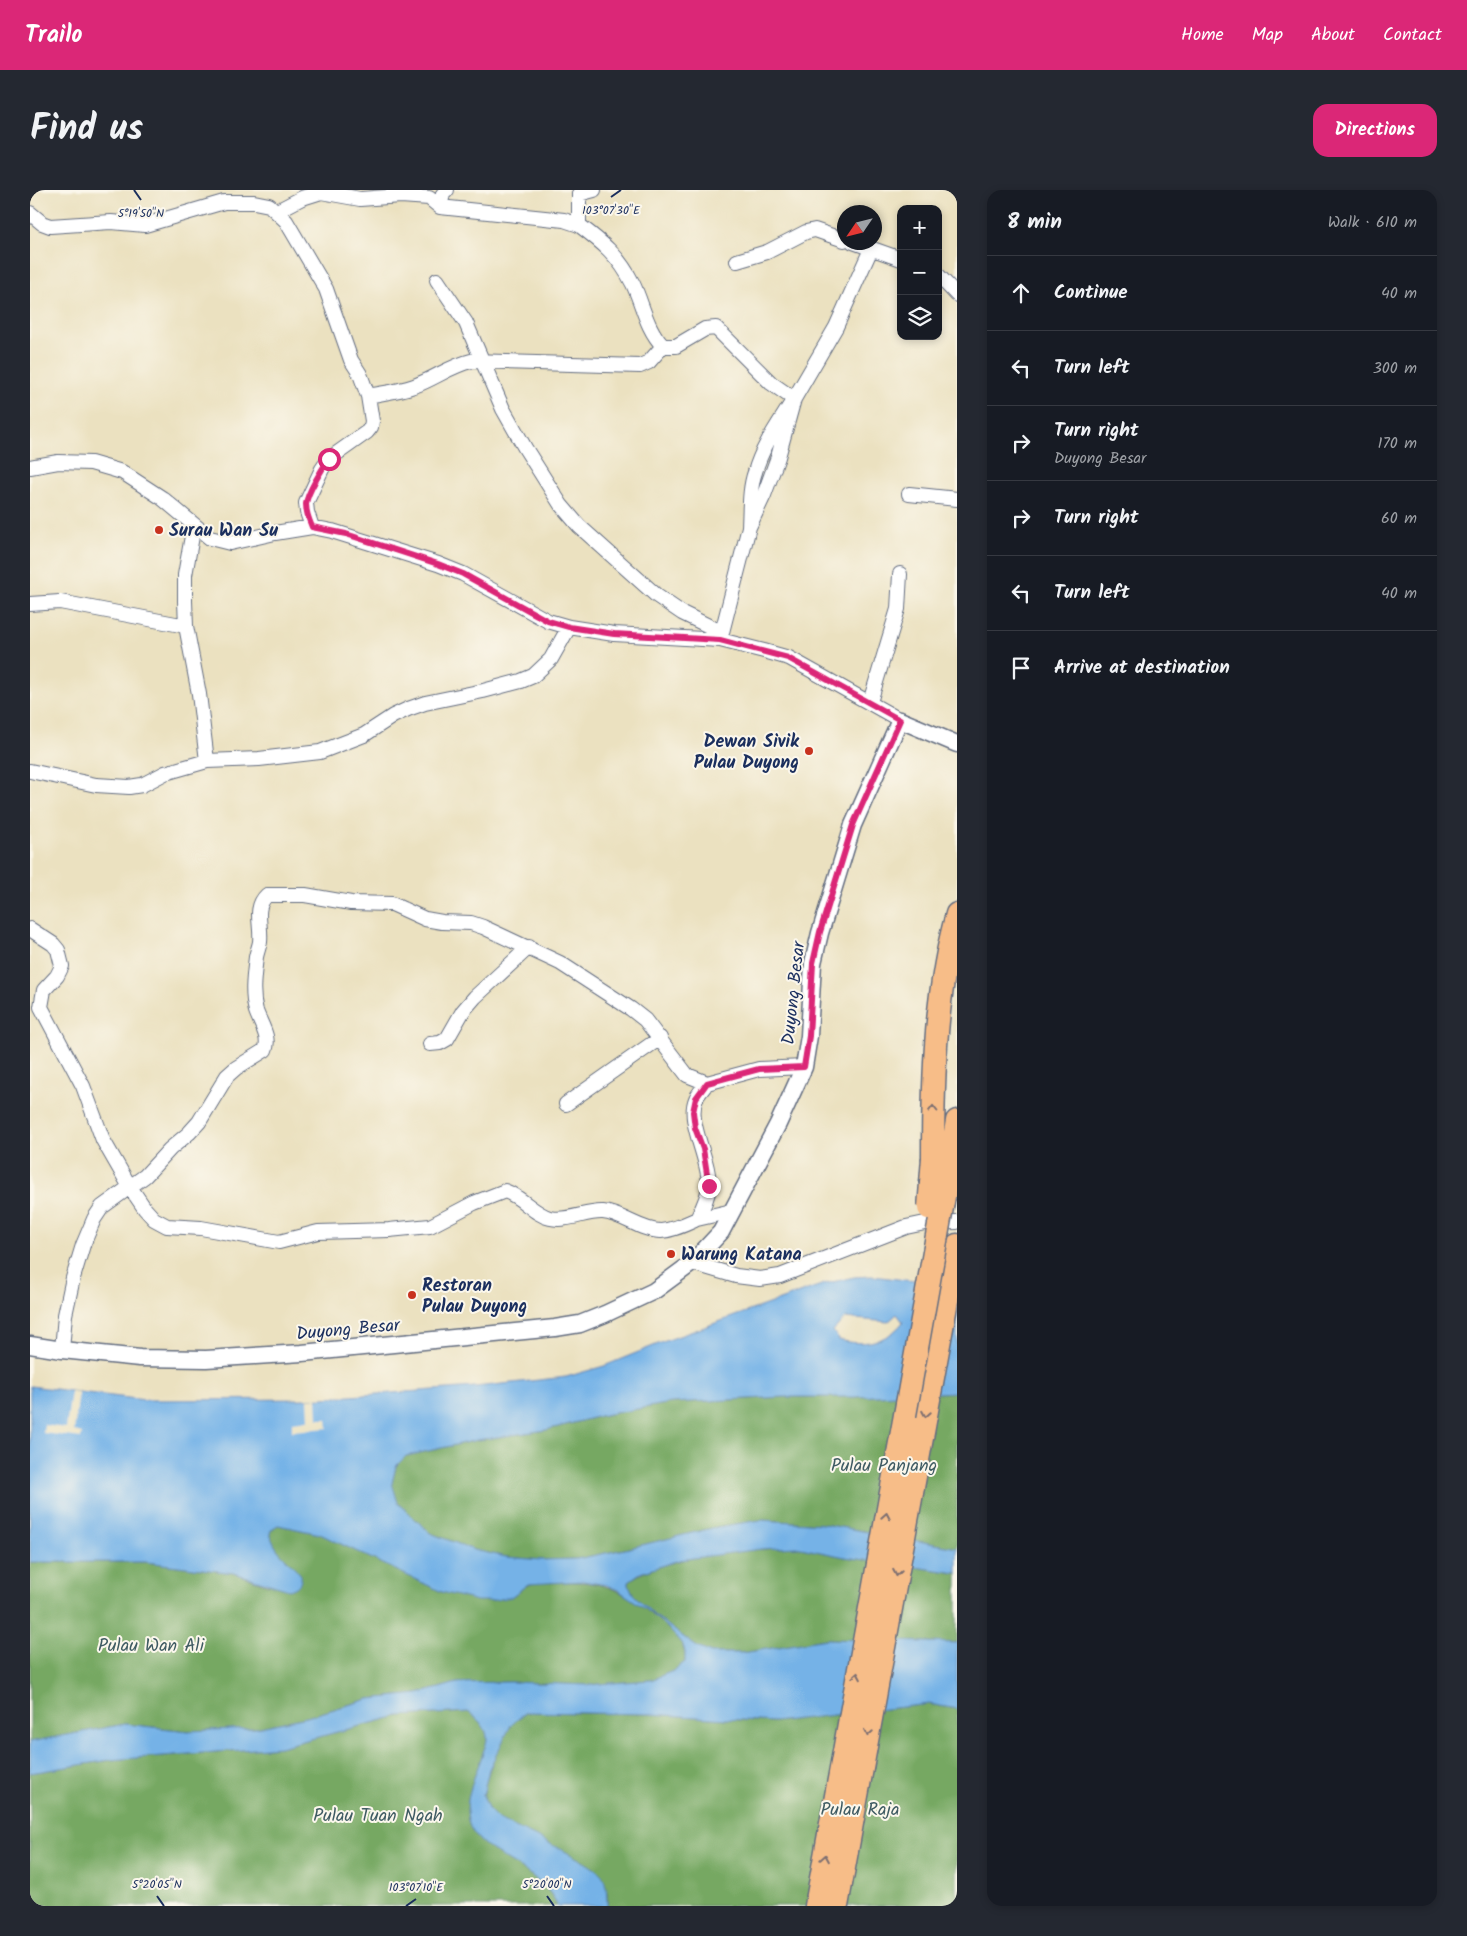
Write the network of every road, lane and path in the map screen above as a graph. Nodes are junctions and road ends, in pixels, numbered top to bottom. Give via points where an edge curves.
1 (447, 190) edge
2 (594, 190) edge
3 (579, 192) edge
4 (440, 207) junction
5 (277, 211) junction
6 (30, 213) edge
7 (579, 225) junction
8 (837, 238) edge
9 (871, 250) edge
10 (874, 250) edge
11 (897, 258) edge
12 (737, 261) dead end
13 (942, 279) edge
14 (438, 280) dead end
15 (957, 295) edge
16 (663, 346) junction
17 (483, 361) junction
18 (368, 396) junction
19 (794, 400) junction
20 (30, 467) edge
21 (909, 494) dead end
22 (957, 499) edge
23 (194, 525) junction
24 (312, 527) junction
25 (900, 574) dead end
26 (30, 604) edge
27 (186, 626) junction
28 (569, 627) junction
29 (721, 636) junction
30 (870, 702) junction
31 (900, 720) junction
32 (957, 744) edge
33 (207, 761) junction
34 (30, 771) edge
35 (957, 914) edge
36 (30, 929) edge
37 (529, 948) junction
38 (36, 1005) edge
39 (660, 1038) junction
40 (430, 1044) dead end
41 (804, 1067) junction
42 (707, 1083) junction
43 (566, 1104) dead end
44 (957, 1121) edge
45 (942, 1158) junction
46 (130, 1188) junction
47 (732, 1211) junction
48 (698, 1219) junction
49 (957, 1222) edge
50 (957, 1245) edge
51 (692, 1263) junction
52 (957, 1315) edge
53 (30, 1345) edge
54 (62, 1350) junction
55 (933, 1377) junction
56 (852, 1760) junction
57 (816, 1906) edge
58 (837, 1906) edge

1 - 4 street
2 - 3 street
3 - 7 street
4 - 5 street via 429,198 360,199 321,192
4 - 7 street via 555,219
5 - 6 street via 254,202 224,202 145,225 110,222 58,226 42,223
5 - 18 street via 294,233 326,289 351,360
7 - 16 street via 604,243 620,262 633,284 654,336
8 - 12 street via 815,230 806,232 767,252
9 - 19 street via 836,327
10 - 11 street
13 - 15 street
14 - 17 street via 466,323
16 - 17 street via 649,362 634,367
16 - 19 street via 676,346 705,329 716,328 771,383
17 - 18 street via 471,360 412,387
17 - 29 street via 525,448 561,505 579,526 657,596
18 - 24 street via 371,427 329,459 306,503
19 - 29 street via 778,457 749,527
20 - 23 street via 58,462 90,463 122,472 162,498
21 - 22 street
23 - 24 street via 210,538 230,543
23 - 27 street via 185,576
24 - 28 street via 438,564 463,574 548,621
25 - 30 street via 898,609
26 - 27 street via 60,602
27 - 33 street
28 - 29 street via 614,634
28 - 33 street via 551,659 533,676 521,681 425,703 393,716 364,735 320,752 259,760
29 - 30 street via 788,658
30 - 31 street
31 - 32 street
31 - 41 street, Duyong Besar via 853,825 820,932 813,963
33 - 34 street via 130,787 96,785
45 -> 35 highway via 933,1091 936,1038 949,943
36 - 38 street via 53,944 62,966
37 - 39 street via 631,1009
37 - 40 street via 475,997 447,1039
37 - 46 street via 470,923 425,919 392,904 267,894 258,912 260,942 253,990 267,1046 227,1076 199,1122
38 - 46 street via 83,1086 103,1140
39 - 42 street via 687,1075
39 - 43 street
41 - 42 street via 759,1069
41 - 47 street, Duyong Besar
42 - 48 street via 696,1098 693,1112 709,1186
44 - 45 highway
56 -> 45 highway, bridge via 905,1415 926,1239
46 - 48 street via 154,1219 167,1226 201,1228 278,1242 318,1232 430,1226 505,1191 549,1218 602,1212 661,1231
46 - 54 street via 102,1207 83,1245 65,1315
47 - 48 street
47 - 51 street, Duyong Besar via 721,1232
49 - 51 street via 906,1227 780,1276 760,1279 736,1276
50 - 55 highway
51 - 54 street, Duyong Besar via 654,1291 632,1302 580,1324 555,1328 302,1353 206,1359 140,1358
52 - 55 highway
53 - 54 street, Duyong Besar
55 -> 56 highway
57 -> 56 highway
56 - 58 highway

